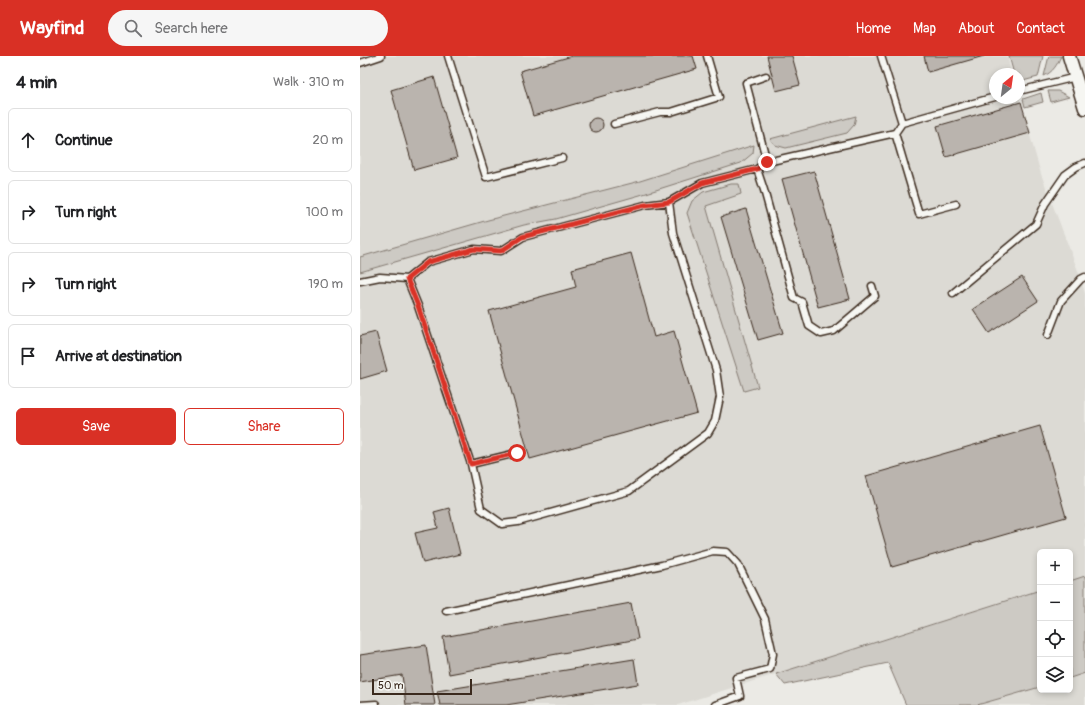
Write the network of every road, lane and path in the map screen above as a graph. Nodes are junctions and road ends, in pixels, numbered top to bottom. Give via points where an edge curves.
1 (381, 56) edge
2 (448, 56) edge
3 (707, 56) edge
4 (881, 56) edge
5 (1070, 56) edge
6 (360, 63) edge
7 (766, 76) dead end
8 (1076, 77) junction
9 (1025, 90) edge
10 (989, 99) edge
11 (1085, 108) edge
12 (614, 124) dead end
13 (902, 124) junction
14 (896, 133) junction
15 (562, 158) dead end
16 (767, 162) junction
17 (1085, 163) edge
18 (757, 169) junction
19 (669, 202) junction
20 (956, 204) dead end
21 (1085, 277) edge
22 (407, 279) junction
23 (360, 281) edge
24 (872, 286) dead end
25 (953, 293) dead end
26 (1048, 335) dead end
27 (517, 453) dead end
28 (471, 464) junction
29 (446, 611) dead end
30 (360, 705) edge
31 (376, 705) edge
32 (715, 705) edge

1 - 6 lane
2 - 15 lane via 486,177
3 - 12 lane via 719,97 671,112 660,112
4 - 13 lane
5 - 8 street
7 - 16 lane via 746,83
8 - 9 lane
8 - 11 street
10 - 13 lane
13 - 14 lane
14 - 16 lane
14 - 20 lane via 919,214
16 - 18 lane
17 - 25 lane via 1065,175 1045,204 1036,224
18 - 19 lane via 702,183
18 - 24 lane via 794,298 802,302 809,326 821,334 834,331 876,296
19 - 22 lane via 645,205 522,237 501,251 474,249 428,262
19 - 28 lane via 673,234 716,370 720,397 715,421 708,433 629,491 518,522 502,524 481,509
21 - 26 lane via 1061,302
22 - 23 lane via 380,277
22 - 28 lane
27 - 28 lane
29 - 32 lane via 713,552 727,552 738,564 766,619 772,654 770,669 736,678 740,696
30 - 31 lane

